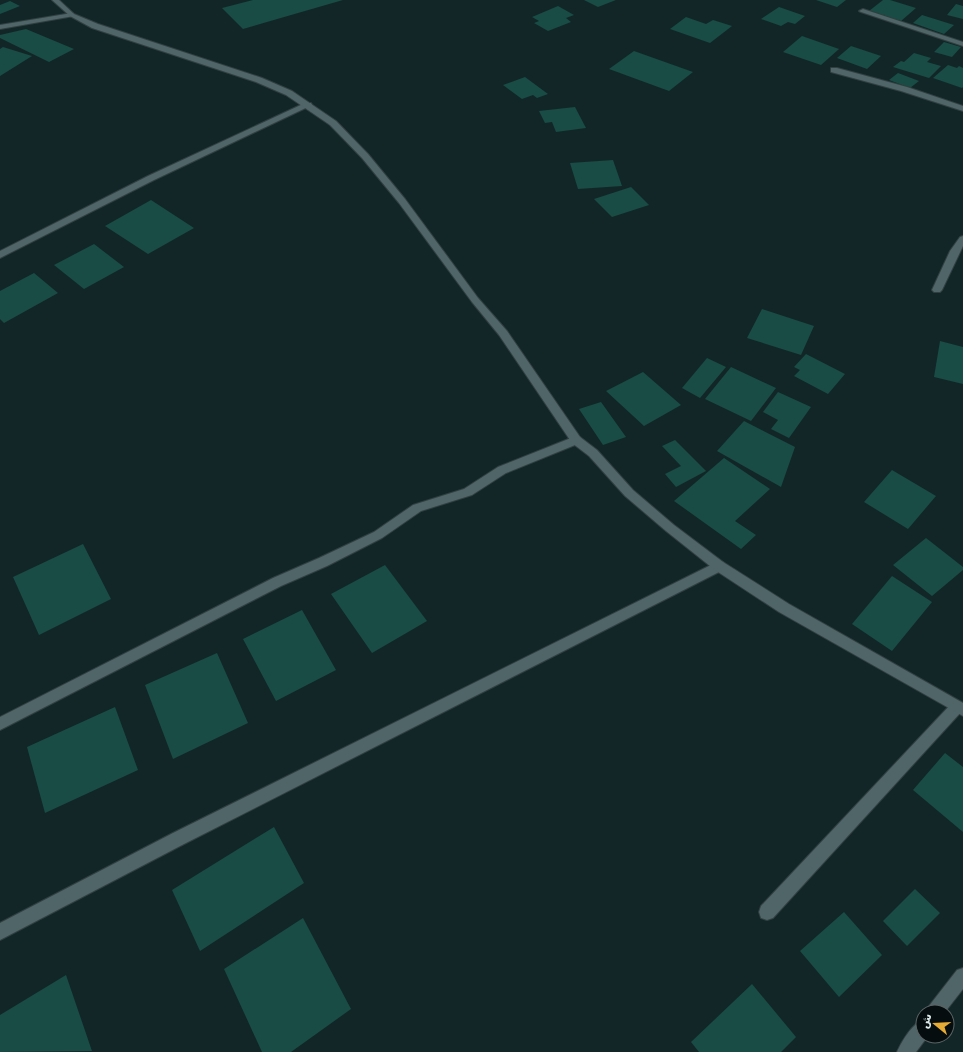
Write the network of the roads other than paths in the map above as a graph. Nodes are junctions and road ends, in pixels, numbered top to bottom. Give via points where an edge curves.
1 (55, 0) edge
2 (863, 11) dead end
3 (72, 15) junction
4 (0, 27) edge
5 (963, 44) edge
6 (834, 70) dead end
7 (308, 105) junction
8 (963, 109) edge
9 (963, 239) edge
10 (0, 255) edge
11 (937, 290) dead end
12 (576, 440) junction
13 (719, 566) junction
14 (960, 709) edge
15 (0, 724) edge
16 (767, 912) dead end
17 (0, 932) edge
18 (963, 976) edge
19 (942, 1004) edge
20 (915, 1039) edge
21 (906, 1052) edge

1 - 3 street
2 - 5 street
3 - 4 street
3 - 7 street via 143,43 260,80
6 - 8 street via 904,89
7 - 10 street via 152,178
7 - 12 street via 333,124 354,145 402,201 474,300 503,334
9 - 11 street
12 - 13 street via 593,454 629,493
12 - 15 street via 502,470 468,492 417,508 378,535 276,582
13 - 14 street via 784,608
13 - 17 street via 110,873
14 - 16 street
18 - 19 street
20 - 21 street

